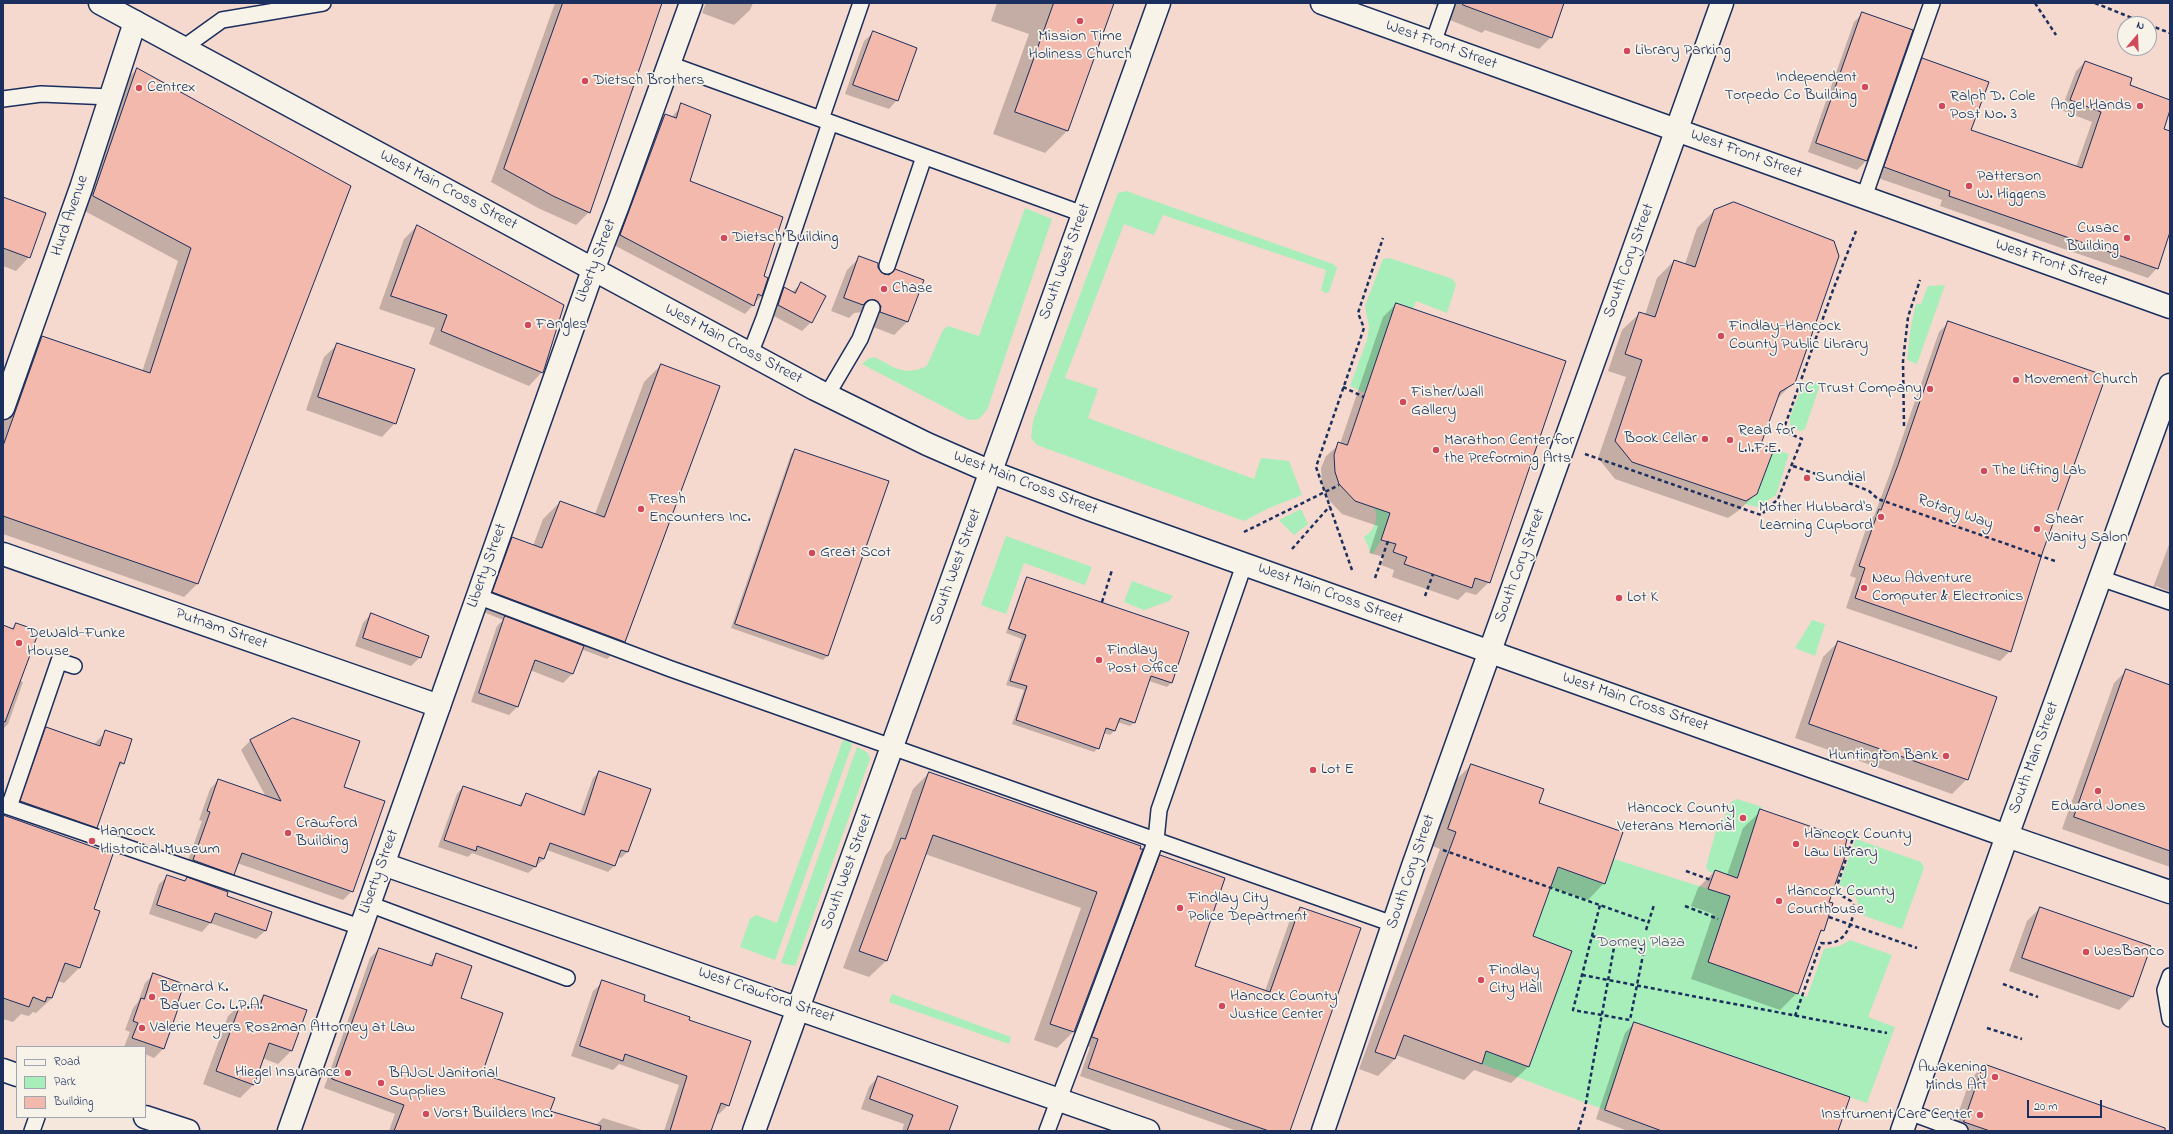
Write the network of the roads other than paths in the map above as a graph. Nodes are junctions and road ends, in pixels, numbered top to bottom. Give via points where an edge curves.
1 (100, 3) edge
2 (323, 3) edge
3 (691, 3) edge
4 (861, 3) edge
5 (1159, 3) edge
6 (1322, 3) edge
7 (1447, 3) edge
8 (1722, 3) edge
9 (1932, 3) edge
10 (135, 22) junction
11 (1432, 43) junction
12 (184, 48) junction
13 (669, 64) junction
14 (111, 97) junction
15 (3, 99) edge
16 (826, 121) junction
17 (1677, 130) junction
18 (924, 157) junction
19 (1864, 197) junction
20 (1083, 214) junction
21 (887, 266) dead end
22 (593, 270) junction
23 (2170, 307) edge
24 (872, 308) dead end
25 (750, 354) junction
26 (2170, 385) edge
27 (827, 395) junction
28 (3, 408) edge
29 (991, 472) junction
30 (3, 554) edge
31 (1244, 565) junction
32 (2100, 578) junction
33 (478, 596) junction
34 (2170, 602) edge
35 (1490, 652) junction
36 (74, 666) dead end
37 (439, 706) junction
38 (892, 747) junction
39 (6, 806) edge
40 (2007, 836) junction
41 (1156, 840) junction
42 (383, 864) junction
43 (2170, 892) edge
44 (369, 904) junction
45 (1394, 924) junction
46 (360, 927) junction
47 (2170, 976) edge
48 (566, 978) dead end
49 (799, 1008) junction
50 (2170, 1019) edge
51 (3, 1070) edge
52 (16, 1075) edge
53 (1059, 1099) junction
54 (146, 1117) edge
55 (37, 1118) edge
56 (1905, 1122) edge
57 (32, 1131) edge
58 (188, 1131) edge
59 (289, 1131) edge
60 (754, 1131) edge
61 (1047, 1131) edge
62 (1148, 1131) edge
63 (1322, 1131) edge
64 (1960, 1131) edge

1 - 10 main road, West Main Cross Street
2 - 12 lane via 222,20
3 - 13 main road, Liberty Street
4 - 16 lane
5 - 20 main road, South West Street
6 - 11 main road, West Front Street
7 - 11 lane
8 - 17 main road, South Cory Street
9 - 19 lane
10 - 12 main road, West Main Cross Street
10 - 14 main road, Hurd Avenue
11 - 17 main road, West Front Street
12 - 22 main road, West Main Cross Street
13 - 16 lane
13 - 22 main road, Liberty Street
14 - 15 lane via 41,94
14 - 28 main road, Hurd Avenue
16 - 18 lane
16 - 25 lane via 764,318
17 - 19 main road, West Front Street
17 - 35 main road, South Cory Street
18 - 20 lane
18 - 21 lane
19 - 23 main road, West Front Street
20 - 29 main road, South West Street
22 - 25 main road, West Main Cross Street
22 - 33 main road, Liberty Street
24 - 27 lane via 860,339
25 - 27 main road, West Main Cross Street
26 - 32 main road, South Main Street
27 - 29 main road, West Main Cross Street via 915,439
29 - 31 main road, West Main Cross Street
29 - 38 main road, South West Street
30 - 37 main road, Putnam Street
31 - 35 main road, West Main Cross Street
31 - 41 lane via 1159,810
32 - 34 lane
32 - 40 main road, South Main Street
33 - 37 main road, Liberty Street
33 - 38 lane via 671,669
35 - 40 main road, West Main Cross Street
35 - 45 main road, South Cory Street
36 - 39 lane via 59,661
37 - 42 main road, Liberty Street
38 - 41 lane
38 - 49 main road, South West Street
39 - 46 lane
40 - 43 main road, West Main Cross Street
40 - 56 main road, South Main Street
41 - 45 lane
41 - 53 lane
42 - 44 main road, Liberty Street
42 - 49 main road, West Crawford Street
44 - 46 main road, Liberty Street
44 - 48 lane
45 - 63 main road, South Cory Street
46 - 59 main road, Liberty Street
47 - 50 lane via 2164,990
49 - 53 main road, West Crawford Street
49 - 60 main road, South West Street
51 - 52 main road
53 - 61 lane
53 - 62 main road, West Crawford Street
54 - 58 main road
55 - 57 lane
56 - 64 lane

